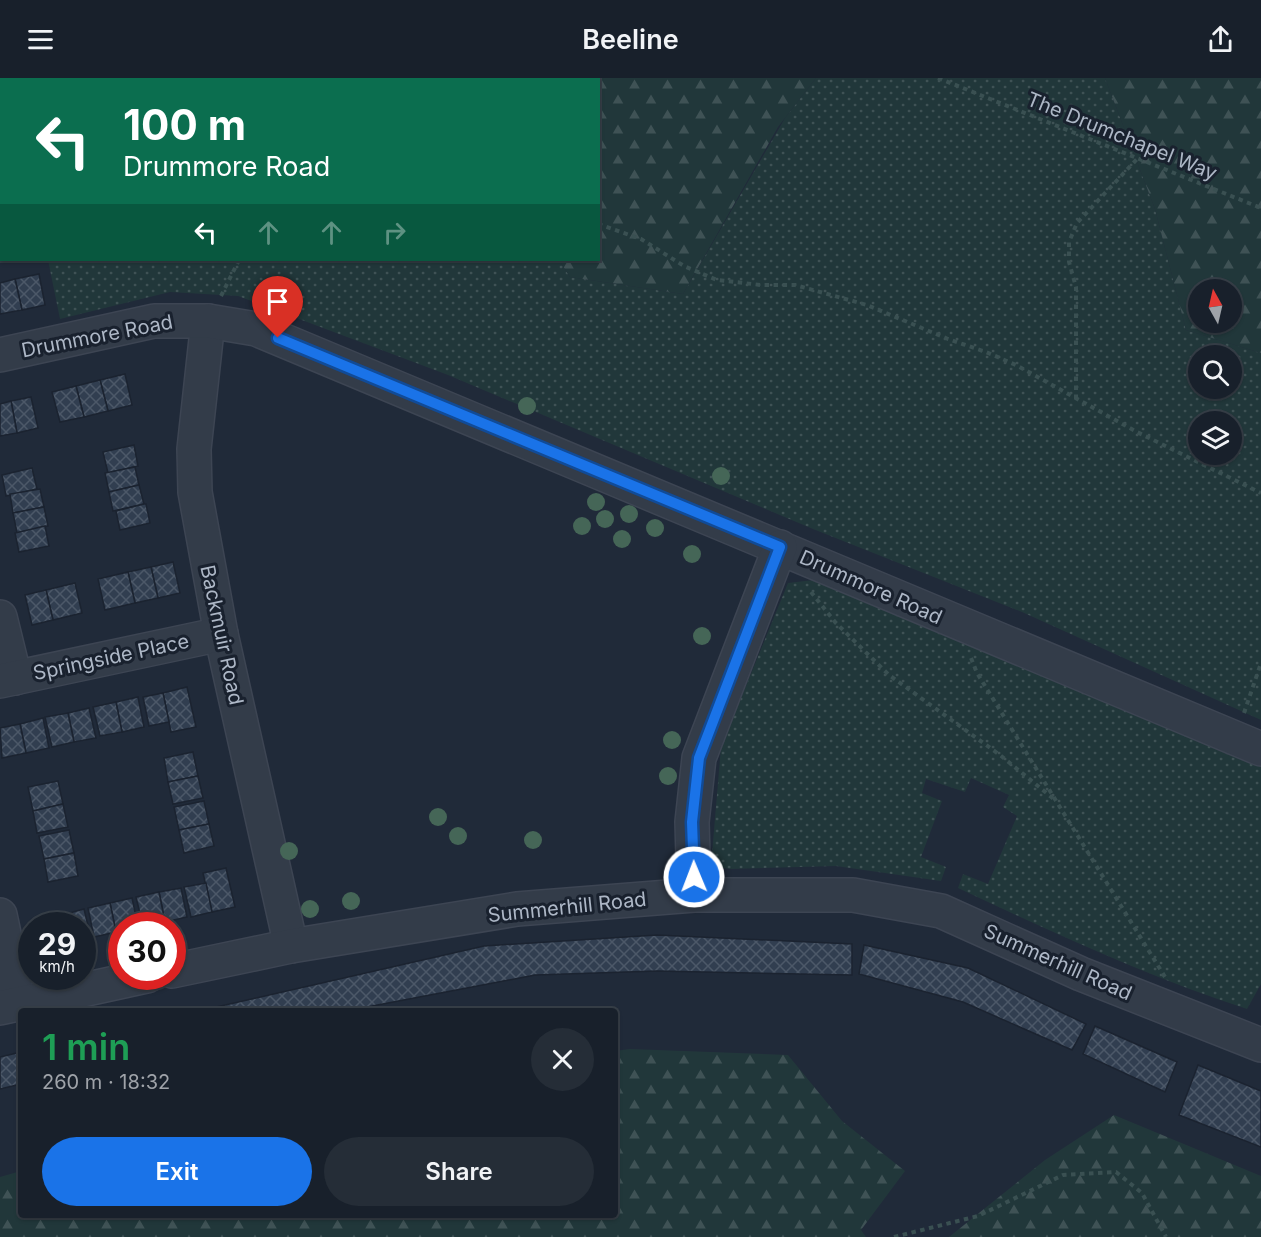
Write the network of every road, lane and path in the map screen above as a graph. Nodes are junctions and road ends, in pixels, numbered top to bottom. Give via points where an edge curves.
1 (938, 78) edge
2 (1138, 158) junction
3 (1261, 207) edge
4 (600, 225) edge
5 (238, 261) edge
6 (208, 321) junction
7 (0, 355) edge
8 (1076, 399) junction
9 (1261, 493) edge
10 (780, 547) junction
11 (806, 586) dead end
12 (0, 618) edge
13 (959, 625) junction
14 (221, 634) junction
15 (1261, 663) edge
16 (8, 680) edge
17 (1248, 745) edge
18 (1058, 803) junction
19 (694, 895) junction
20 (0, 915) edge
21 (291, 946) junction
22 (186, 968) edge
23 (1168, 980) dead end
24 (108, 985) edge
25 (10, 1006) edge
26 (1260, 1043) edge
27 (894, 1237) edge
28 (1166, 1237) edge

1 - 2 path, The Drumchapel Way
2 - 3 path, The Drumchapel Way
2 - 8 path via 1077,223 1069,242 1076,287
4 - 8 path via 641,239 684,266 717,280 795,285 867,305 1016,365
5 - 6 path
6 - 7 street, Drummore Road via 154,321
6 - 10 street, Drummore Road via 256,329
6 - 14 street, Backmuir Road via 193,468
8 - 9 path
10 - 13 street, Drummore Road
10 - 19 street via 699,758 692,822
11 - 18 path via 835,622 889,675 1000,755
12 - 16 street
13 - 17 street, Drummore Road
13 - 18 path via 977,673
14 - 16 street, Springside Place
14 - 21 street, Backmuir Road
15 - 17 path
18 - 23 path
19 - 21 street, Summerhill Road via 517,909
19 - 26 street, Summerhill Road via 853,895 941,910 1081,974
20 - 25 street
21 - 22 street, Summerhill Road
24 - 25 street
27 - 28 path via 978,1216 1062,1175 1116,1172 1142,1193

